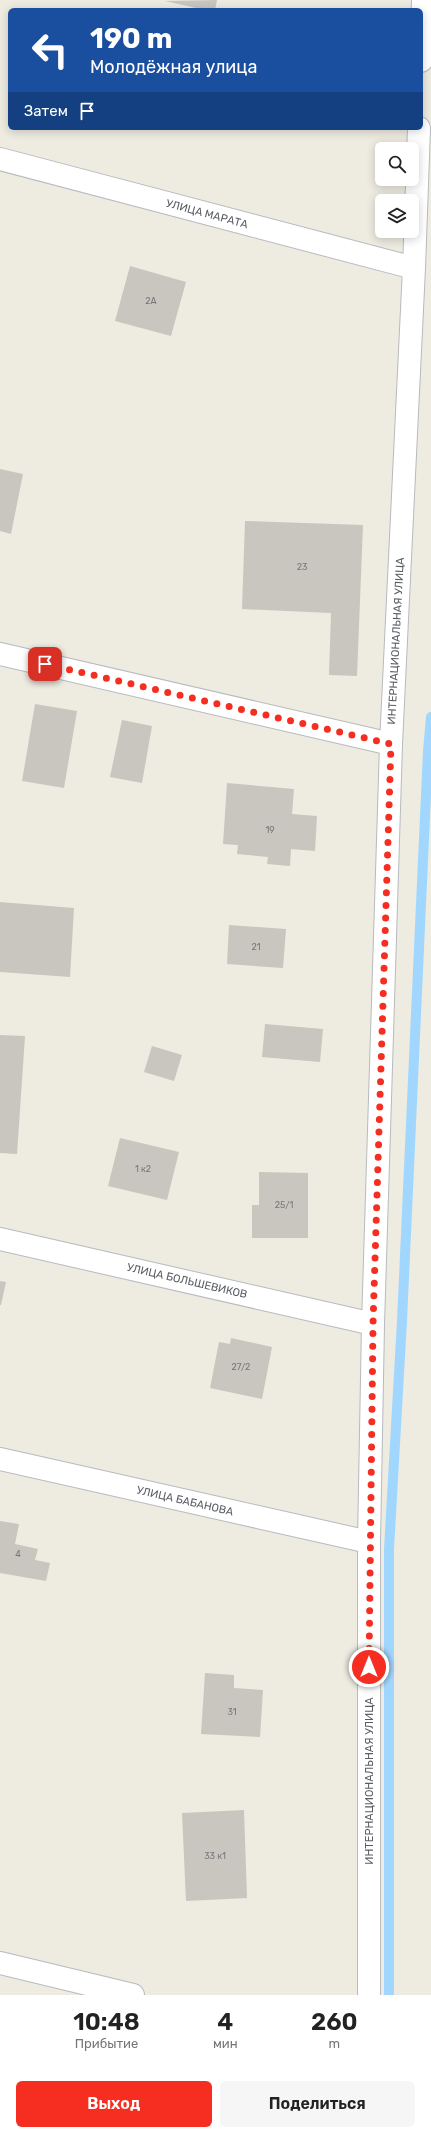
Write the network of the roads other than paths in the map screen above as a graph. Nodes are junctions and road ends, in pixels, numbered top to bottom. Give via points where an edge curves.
1 (419, 130) edge
2 (0, 160) edge
3 (414, 268) junction
4 (0, 654) edge
5 (391, 744) junction
6 (0, 1239) edge
7 (373, 1324) junction
8 (0, 1459) edge
9 (369, 1542) junction
10 (0, 1963) edge
11 (133, 1995) edge
12 (369, 1995) edge

1 - 3 street, ИНТЕРНАЦИОНАЛЬНАЯ УЛИЦА
2 - 3 street, УЛИЦА МАРАТА
3 - 5 street, ИНТЕРНАЦИОНАЛЬНАЯ УЛИЦА
4 - 5 street
5 - 7 street, ИНТЕРНАЦИОНАЛЬНАЯ УЛИЦА
6 - 7 street, УЛИЦА БОЛЬШЕВИКОВ
7 - 9 street, ИНТЕРНАЦИОНАЛЬНАЯ УЛИЦА
8 - 9 street, УЛИЦА БАБАНОВА
9 - 12 street, ИНТЕРНАЦИОНАЛЬНАЯ УЛИЦА
10 - 11 street

